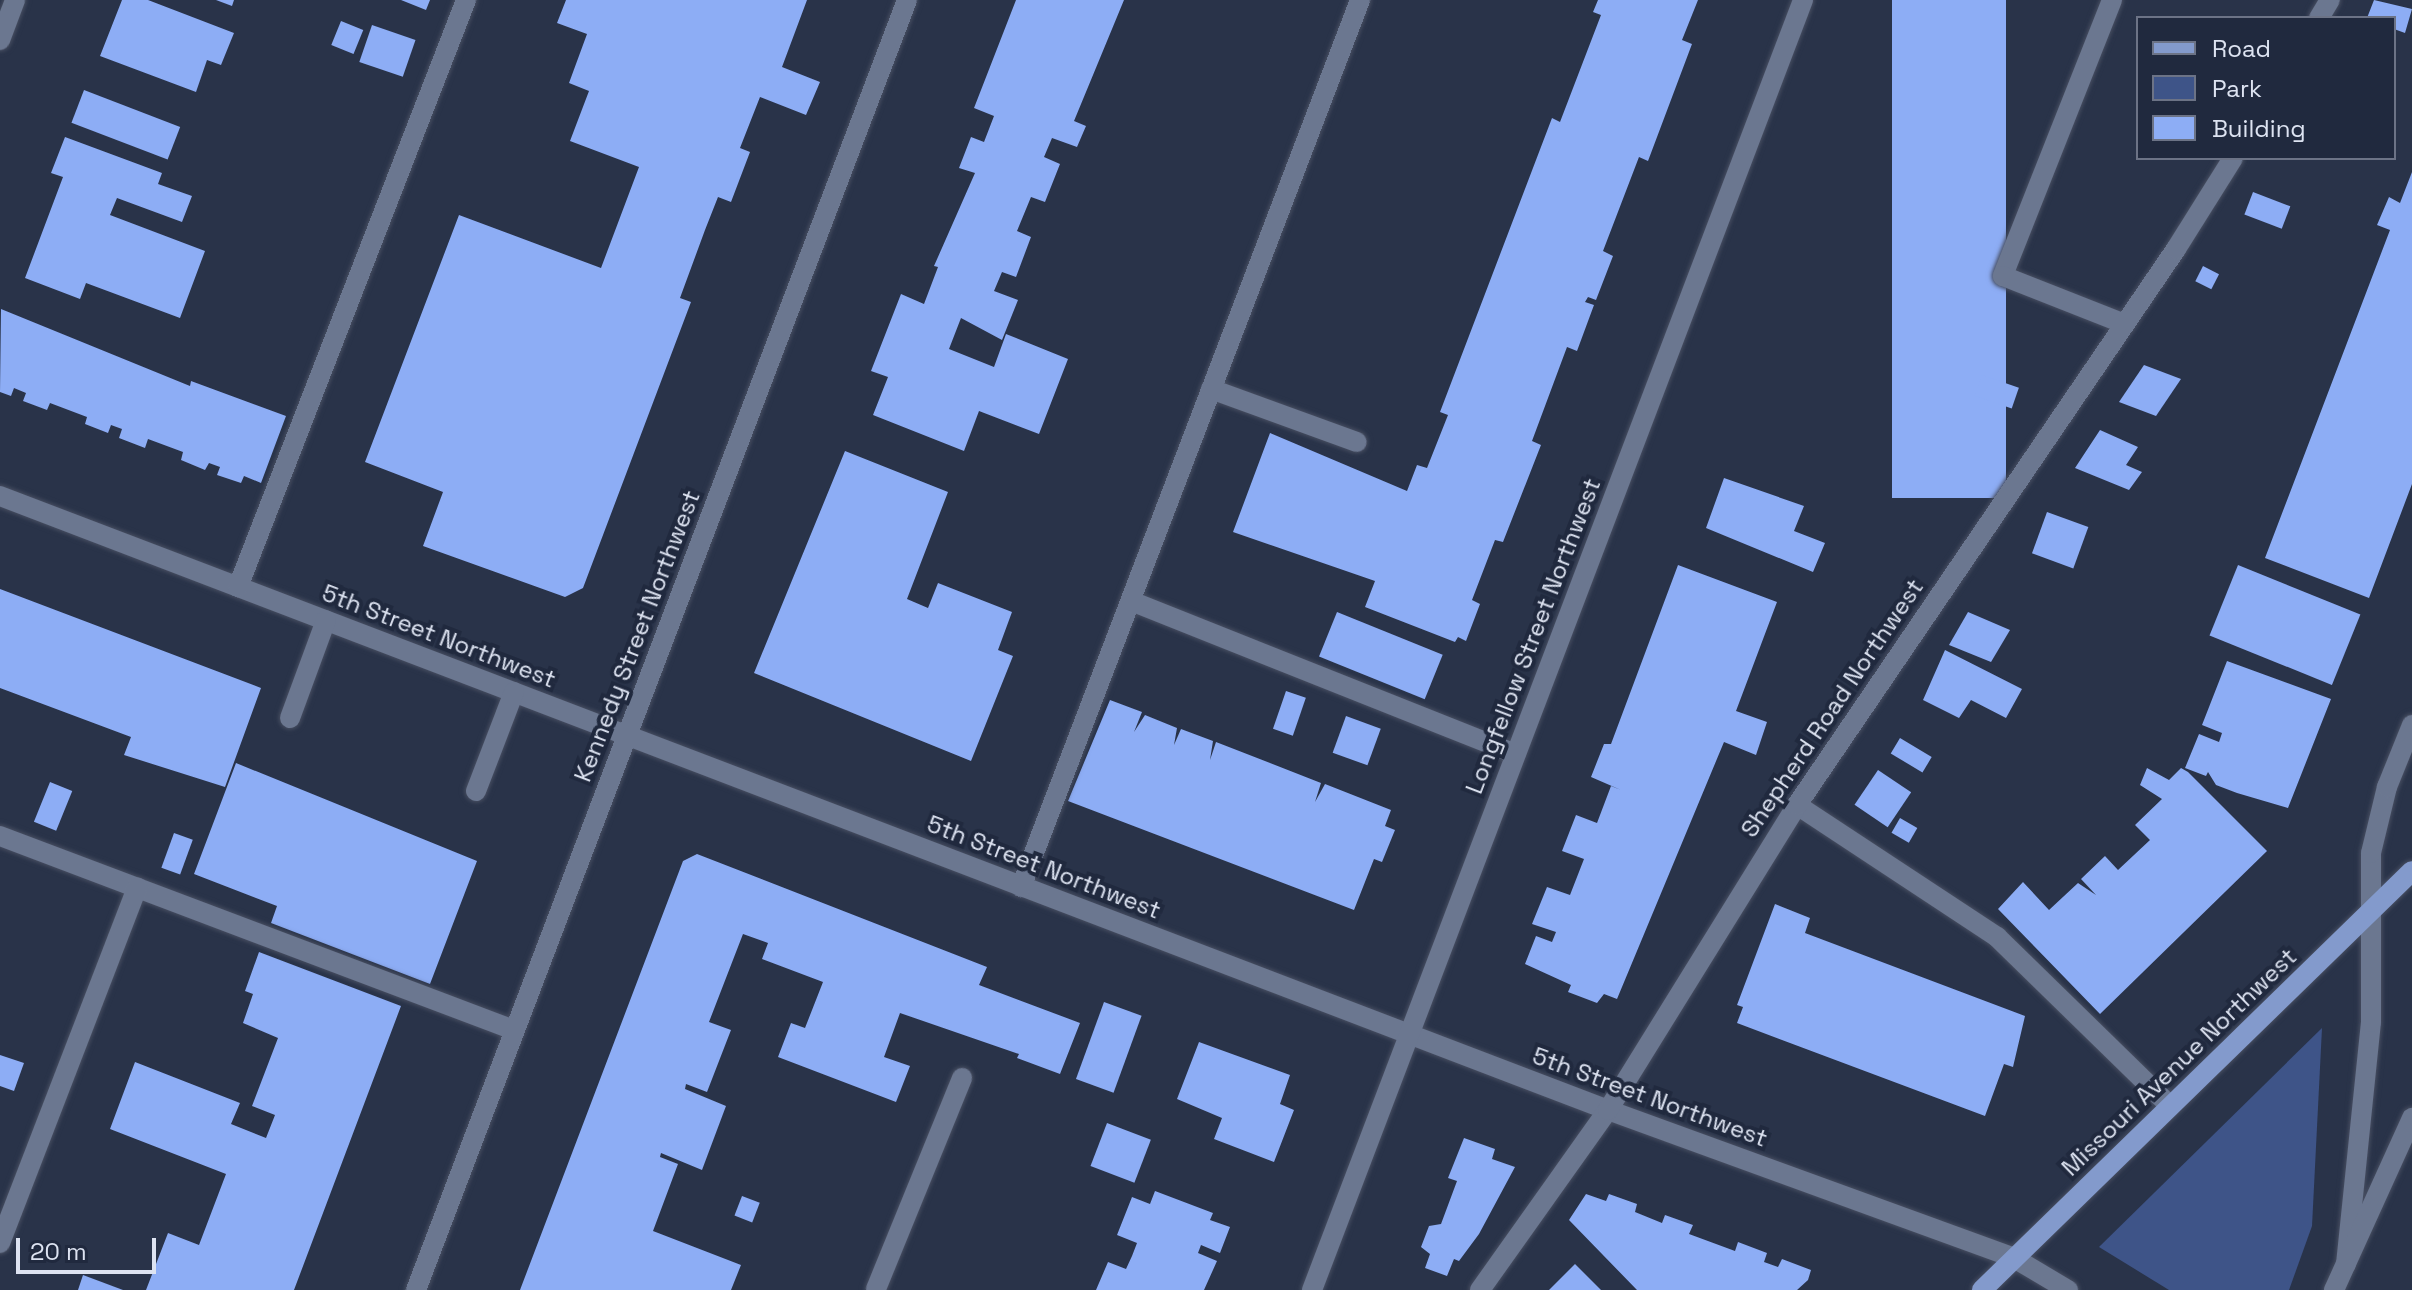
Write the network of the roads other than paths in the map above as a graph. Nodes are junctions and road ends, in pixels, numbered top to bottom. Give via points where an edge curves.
1 (15, 0) edge
2 (466, 0) edge
3 (907, 0) edge
4 (1360, 0) edge
5 (1803, 0) edge
6 (2112, 0) edge
7 (0, 40) edge
8 (2232, 160) edge
9 (2125, 324) junction
10 (1211, 389) junction
11 (1357, 442) dead end
12 (0, 496) edge
13 (238, 587) junction
14 (1131, 601) junction
15 (326, 620) junction
16 (514, 692) junction
17 (290, 718) dead end
18 (2412, 725) edge
19 (627, 736) junction
20 (1516, 754) junction
21 (476, 791) dead end
22 (1797, 805) junction
23 (0, 836) edge
24 (2412, 871) edge
25 (1021, 887) junction
26 (137, 888) junction
27 (2373, 908) junction
28 (514, 1030) junction
29 (1408, 1034) junction
30 (962, 1078) dead end
31 (2170, 1106) junction
32 (1608, 1110) junction
33 (2412, 1118) edge
34 (0, 1243) edge
35 (2014, 1258) junction
36 (2346, 1264) junction
37 (416, 1290) edge
38 (877, 1290) edge
39 (1312, 1290) edge
40 (1480, 1290) edge
41 (1982, 1290) edge
42 (2068, 1290) edge
43 (2334, 1290) edge

1 - 7 street
2 - 13 street
3 - 19 street, Kennedy Street Northwest
4 - 10 street
5 - 20 street, Longfellow Street Northwest
6 - 9 street via 2003,276
8 - 9 street, Shepherd Road Northwest
9 - 22 street, Shepherd Road Northwest
10 - 11 street
10 - 14 street
12 - 13 street, 5th Street Northwest
13 - 15 street, 5th Street Northwest
14 - 20 street
14 - 25 street
15 - 16 street, 5th Street Northwest
15 - 17 street
16 - 19 street, 5th Street Northwest
16 - 21 street
18 - 27 street via 2374,832
19 - 25 street, 5th Street Northwest
19 - 28 street, Kennedy Street Northwest
20 - 29 street, Longfellow Street Northwest
22 - 31 street via 1997,937
22 - 32 street, Shepherd Road Northwest
23 - 26 street
24 - 27 main road, Missouri Avenue Northwest
25 - 29 street, 5th Street Northwest
26 - 28 street
26 - 34 street
27 - 31 main road, Missouri Avenue Northwest
27 - 36 street via 2365,1106
28 - 37 street, Kennedy Street Northwest
29 - 32 street, 5th Street Northwest
29 - 39 street, Longfellow Street Northwest
30 - 38 street
31 - 35 main road, Missouri Avenue Northwest
32 - 35 street, 5th Street Northwest
32 - 40 street, Shepherd Road Northwest
33 - 36 street
35 - 41 main road, Missouri Avenue Northwest
35 - 42 street, 5th Street Northwest
36 - 43 street

